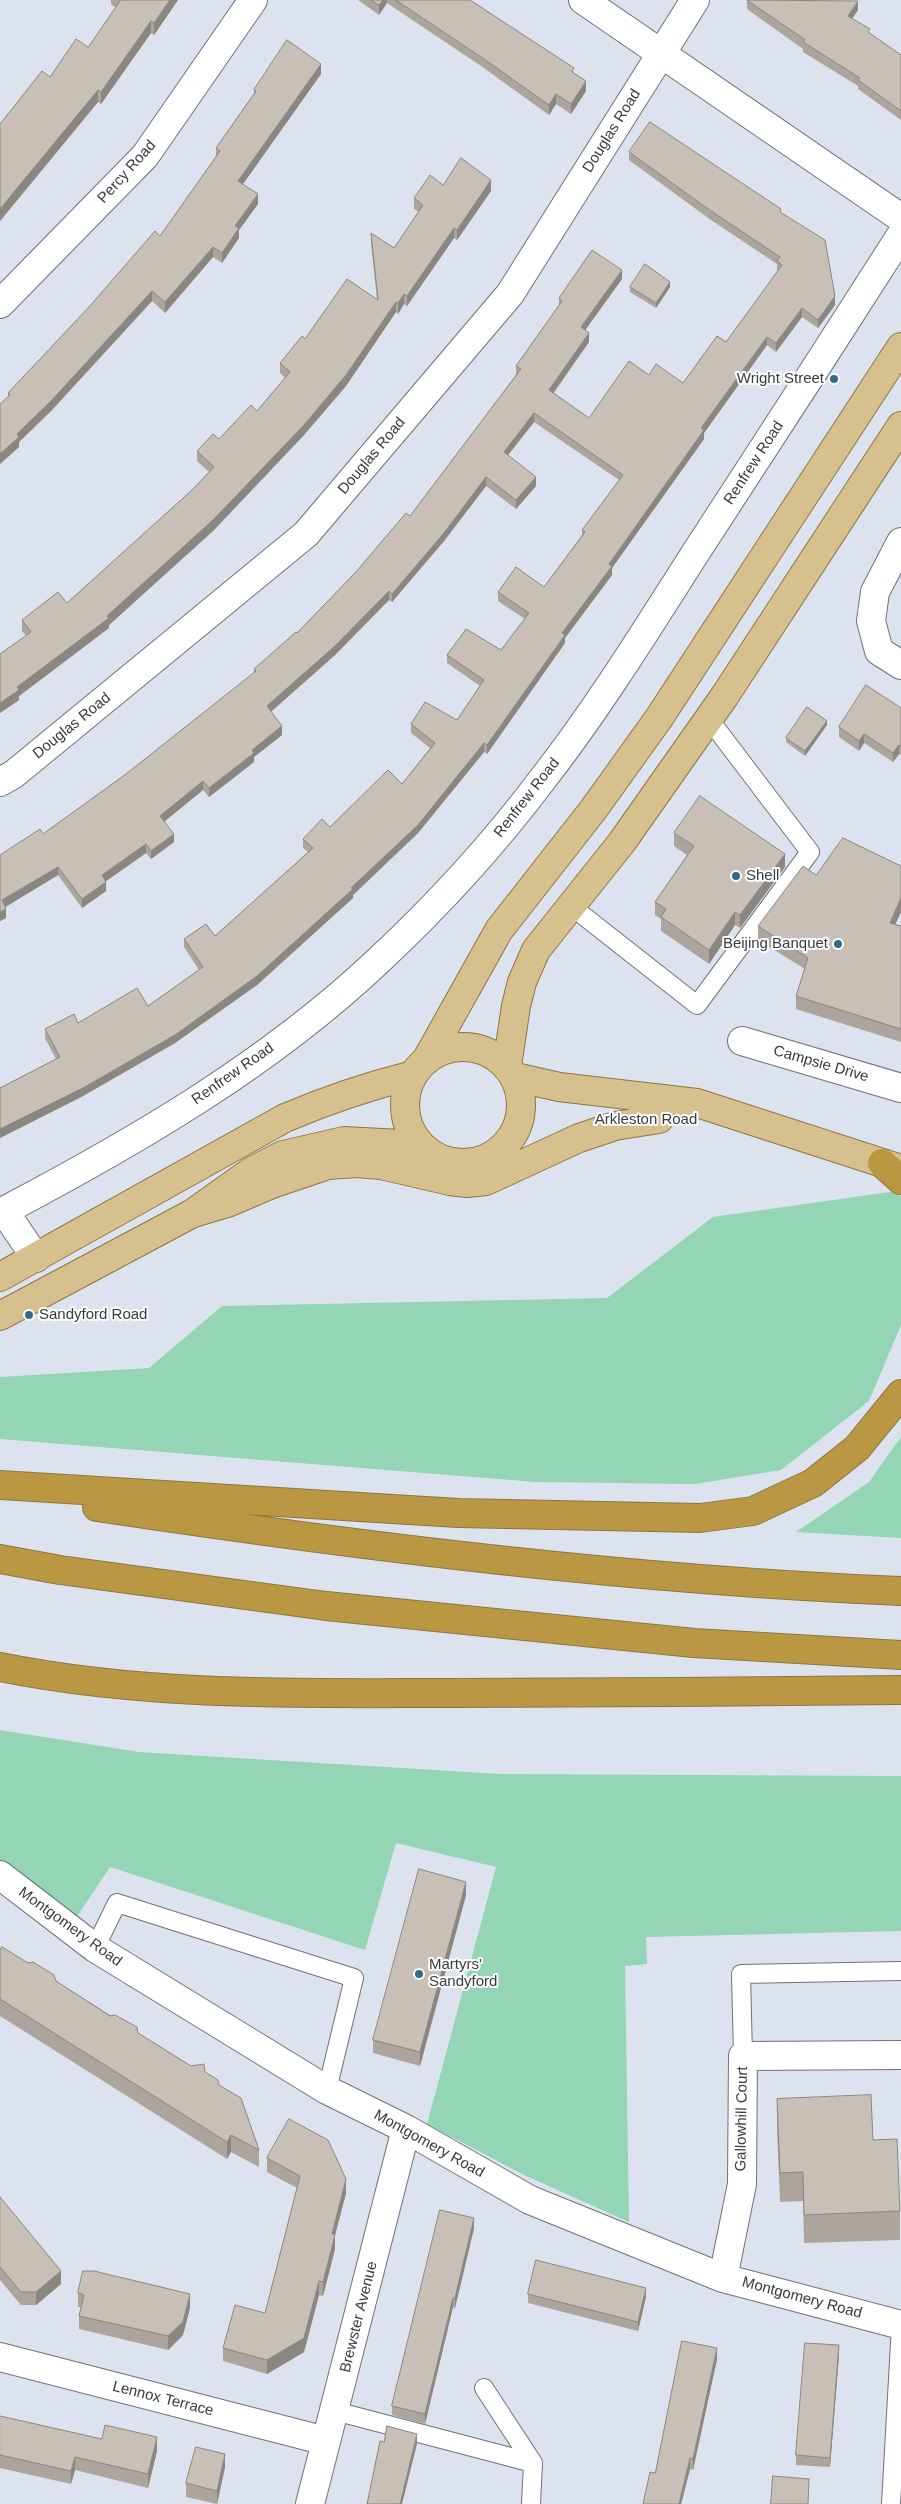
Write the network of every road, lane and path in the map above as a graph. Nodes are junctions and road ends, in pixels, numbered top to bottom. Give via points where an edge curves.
1 (253, 0) edge
2 (583, 0) edge
3 (695, 0) edge
4 (660, 53) junction
5 (901, 218) edge
6 (901, 235) edge
7 (0, 304) edge
8 (901, 347) edge
9 (901, 426) edge
10 (901, 542) edge
11 (901, 666) edge
12 (709, 719) junction
13 (0, 782) edge
14 (571, 906) junction
15 (742, 1041) dead end
16 (421, 1066) junction
17 (511, 1072) junction
18 (901, 1088) edge
19 (659, 1119) junction
20 (758, 1122) junction
21 (507, 1143) junction
22 (421, 1146) junction
23 (895, 1171) edge
24 (2, 1212) edge
25 (193, 1213) junction
26 (36, 1258) junction
27 (0, 1277) edge
28 (0, 1316) edge
29 (901, 1394) edge
30 (0, 1485) edge
31 (0, 1492) edge
32 (0, 1559) edge
33 (901, 1591) edge
34 (901, 1655) edge
35 (0, 1667) edge
36 (901, 1690) edge
37 (0, 1874) edge
38 (95, 1948) junction
39 (901, 1971) edge
40 (901, 2055) edge
41 (743, 2056) junction
42 (327, 2090) junction
43 (406, 2129) junction
44 (723, 2278) junction
45 (901, 2324) edge
46 (0, 2357) edge
47 (484, 2388) dead end
48 (335, 2411) junction
49 (326, 2441) junction
50 (533, 2463) junction
51 (310, 2504) edge
52 (532, 2504) edge
53 (891, 2504) edge

1 - 7 street, Percy Road via 145,156
2 - 4 street
3 - 4 street, Douglas Road
4 - 5 street
4 - 13 street, Douglas Road via 510,294 306,534 14,774
6 - 24 street, Renfrew Road via 612,682 544,779 434,906 317,1014 246,1066 167,1119
8 - 16 main road via 659,718 593,810 499,930
9 - 12 main road
10 - 11 street via 875,592 870,621 879,650
12 - 14 main road via 622,842
12 - 14 lane via 810,852 697,1006
14 - 17 main road via 536,950 522,982 516,1006
15 - 18 street, Campsie Drive
16 - 17 main road via 448,1049 470,1046 497,1057
16 - 22 main road via 406,1093 405,1112 410,1130
16 - 26 main road via 285,1118
17 - 20 main road, Arkleston Road via 559,1088 697,1103
17 - 21 main road via 521,1094 521,1112 517,1128
19 - 20 main road, Arkleston Road
19 - 21 main road, Arkleston Road via 591,1119
19 - 25 main road via 615,1126 579,1138 486,1181 450,1181 357,1163 328,1166
20 - 23 main road, Arkleston Road
21 - 22 main road via 495,1154 465,1163 449,1161
22 - 25 main road via 344,1141 283,1155 252,1171
24 - 26 street
25 - 28 main road
26 - 27 main road
29 - 30 highway via 857,1448 813,1483 753,1511 700,1518 458,1513
31 - 33 highway via 278,1534 447,1555 621,1573
32 - 34 highway via 60,1570 355,1609 694,1643
35 - 36 highway via 171,1689 300,1692
37 - 38 street, Montgomery Road
38 - 42 street, Montgomery Road
38 - 42 lane via 117,1903 354,1978
39 - 41 lane via 741,1974
40 - 41 street, Gallowhill Court
41 - 44 street, Gallowhill Court via 742,2184
42 - 43 street, Montgomery Road
43 - 44 street, Montgomery Road via 530,2200
43 - 48 street, Brewster Avenue
44 - 45 street, Montgomery Road
45 - 53 lane
46 - 49 street, Lennox Terrace
47 - 50 lane
48 - 49 street, Brewster Avenue
48 - 50 lane
49 - 51 street, Brewster Avenue
50 - 52 lane

